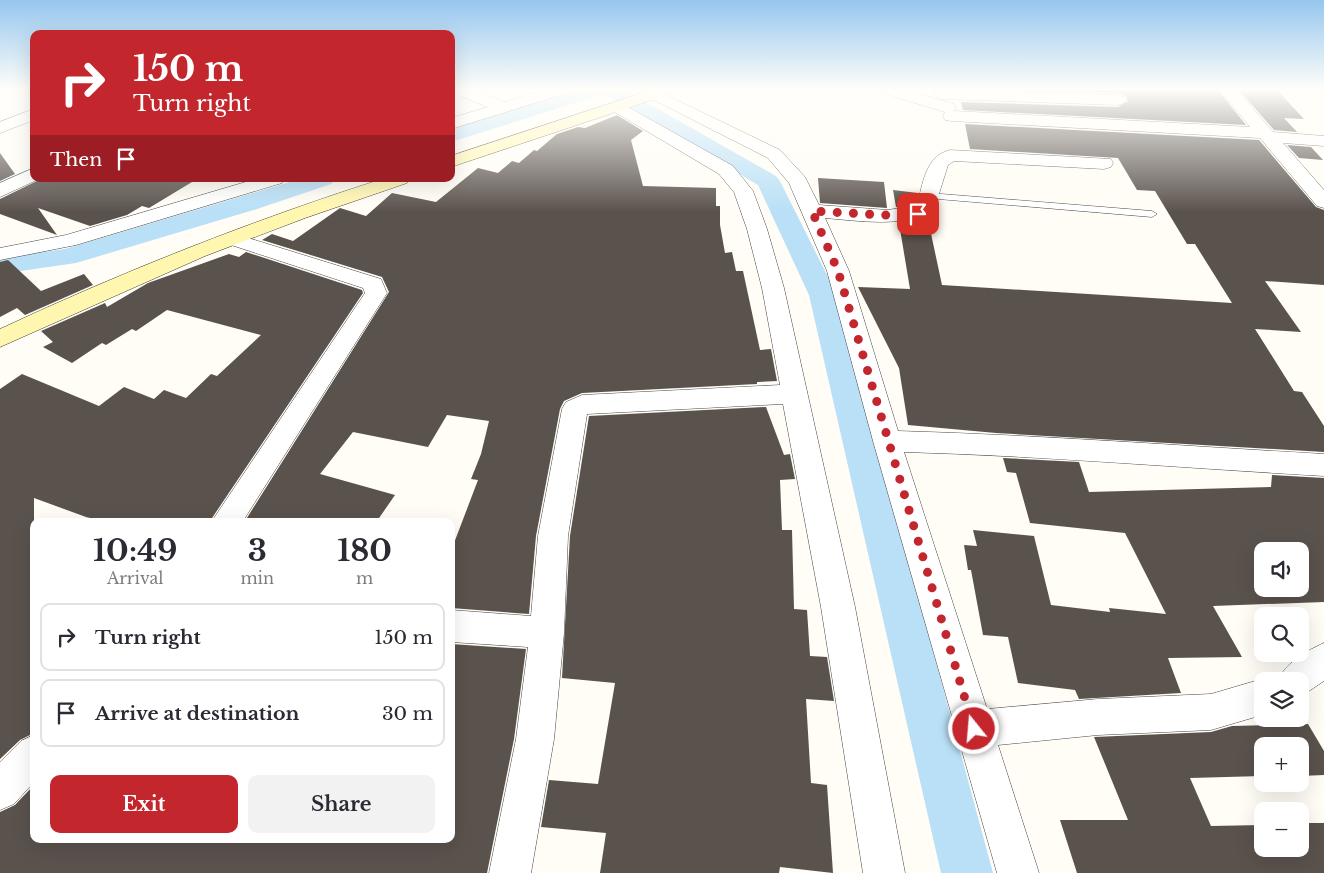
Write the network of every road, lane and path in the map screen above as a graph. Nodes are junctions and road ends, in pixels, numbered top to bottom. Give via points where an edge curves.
1 (546, 131) edge
2 (662, 131) edge
3 (729, 131) edge
4 (944, 131) edge
5 (949, 131) edge
6 (1176, 131) edge
7 (1263, 131) edge
8 (1267, 135) junction
9 (1324, 141) edge
10 (455, 161) edge
11 (1104, 163) dead end
12 (30, 176) edge
13 (212, 182) edge
14 (265, 182) edge
15 (392, 182) edge
16 (0, 191) edge
17 (223, 195) junction
18 (929, 196) junction
19 (1324, 202) edge
20 (812, 211) junction
21 (1152, 214) dead end
22 (232, 239) junction
23 (0, 254) edge
24 (0, 339) edge
25 (795, 394) junction
26 (886, 440) junction
27 (1324, 465) edge
28 (228, 518) edge
29 (455, 626) edge
30 (547, 633) junction
31 (1324, 660) edge
32 (1308, 672) edge
33 (1254, 699) edge
34 (974, 729) junction
35 (30, 758) edge
36 (0, 790) edge
37 (510, 873) edge
38 (884, 873) edge
39 (1018, 873) edge

1 - 10 main road
2 - 25 street via 726,170 743,191 773,288
3 - 20 street via 774,154 798,180
4 - 18 street
5 - 11 street via 957,154
6 - 8 street
7 - 8 street
8 - 9 street
8 - 19 street
12 - 16 street
13 - 17 street
14 - 17 street
15 - 22 main road
17 - 23 street via 69,241
18 - 20 street via 926,209 918,214
18 - 21 lane
20 - 26 street via 838,271
22 - 24 main road via 90,296
22 - 28 street via 373,284 376,293
25 - 30 street via 712,396 655,403 582,405 575,409 553,536
25 - 38 street via 838,607
26 - 27 street via 1025,445 1120,454
26 - 34 street
29 - 30 street
30 - 37 street via 535,739
31 - 32 street
33 - 34 street via 1211,712 1098,717
34 - 39 street
35 - 36 street

